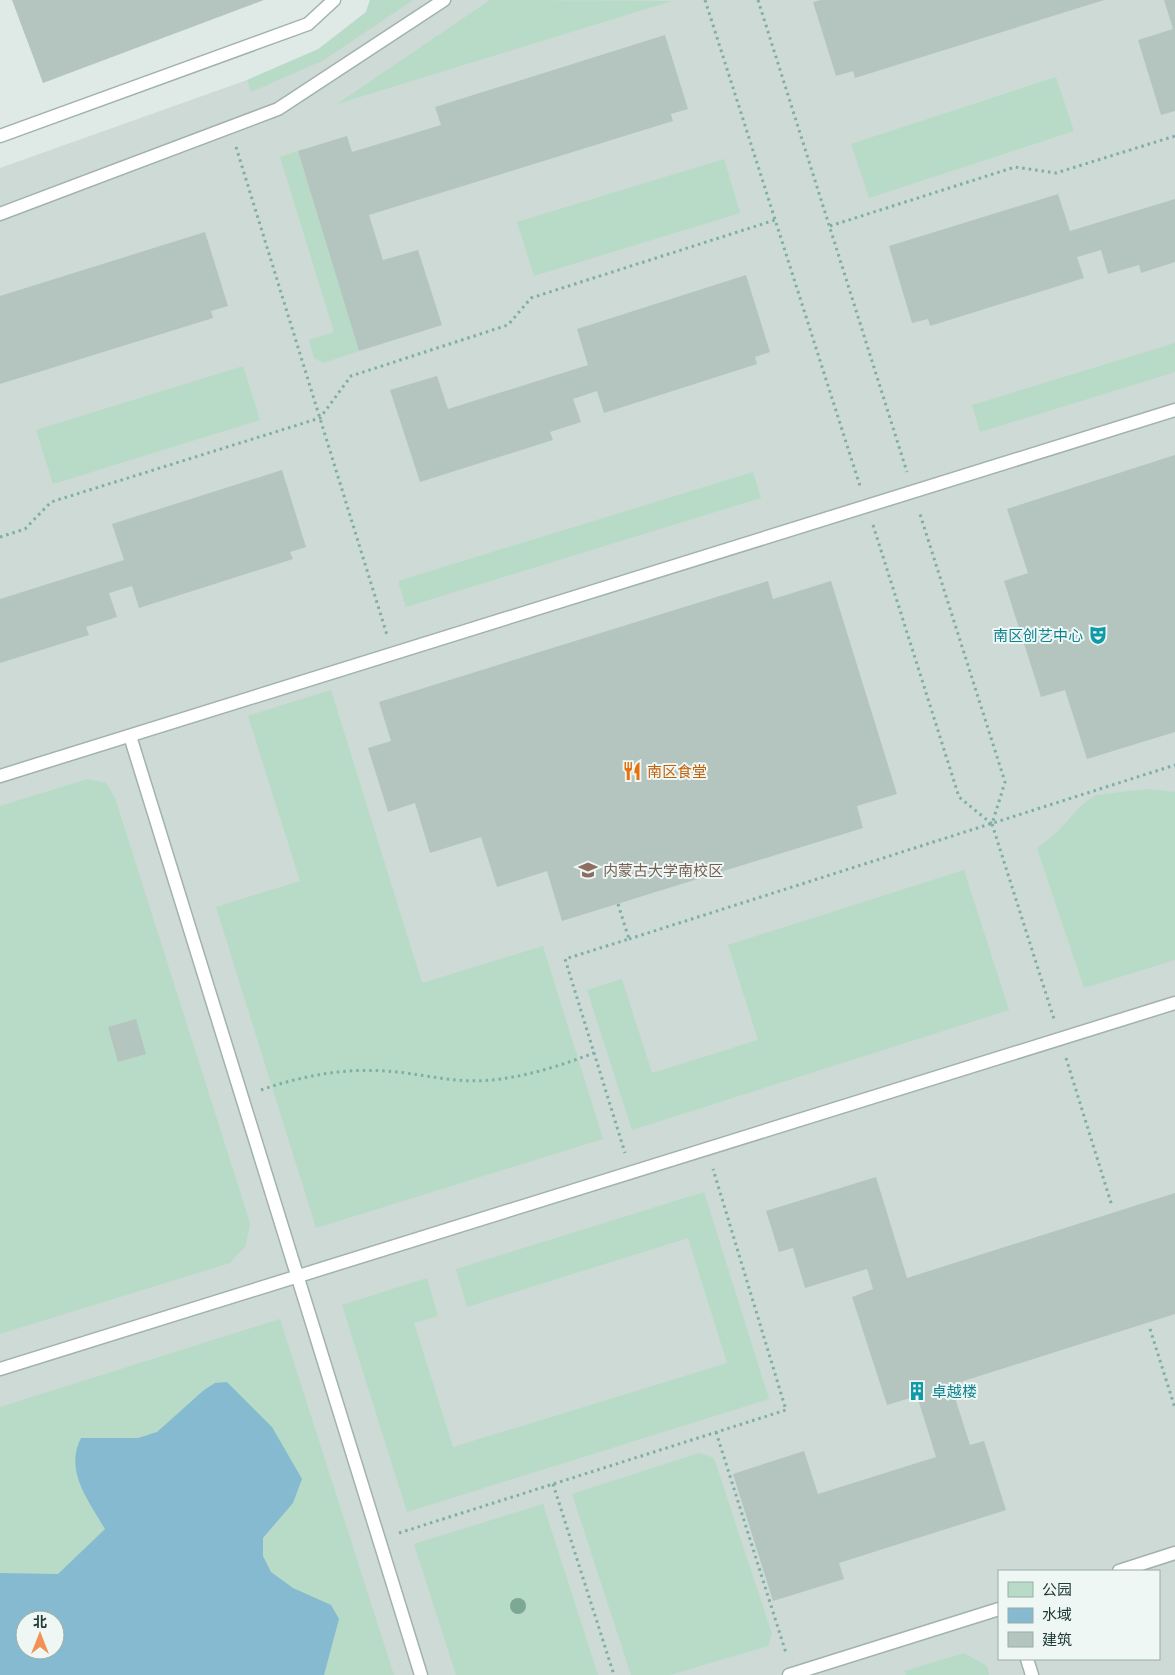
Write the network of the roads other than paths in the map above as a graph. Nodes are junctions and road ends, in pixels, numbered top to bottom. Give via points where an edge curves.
1 (334, 0) edge
2 (444, 0) edge
3 (0, 136) edge
4 (0, 214) edge
5 (1175, 410) edge
6 (130, 736) junction
7 (0, 776) edge
8 (1175, 1003) edge
9 (298, 1277) junction
10 (0, 1370) edge
11 (1175, 1553) edge
12 (1121, 1570) edge
13 (998, 1609) edge
14 (1027, 1660) edge
15 (791, 1674) edge
16 (421, 1675) edge
17 (1032, 1675) edge

1 - 3 lane via 308,24
2 - 4 lane via 278,109
5 - 6 lane
6 - 7 lane
6 - 9 lane
8 - 9 lane
9 - 10 lane
9 - 16 lane
11 - 12 lane
13 - 15 lane
14 - 17 lane

